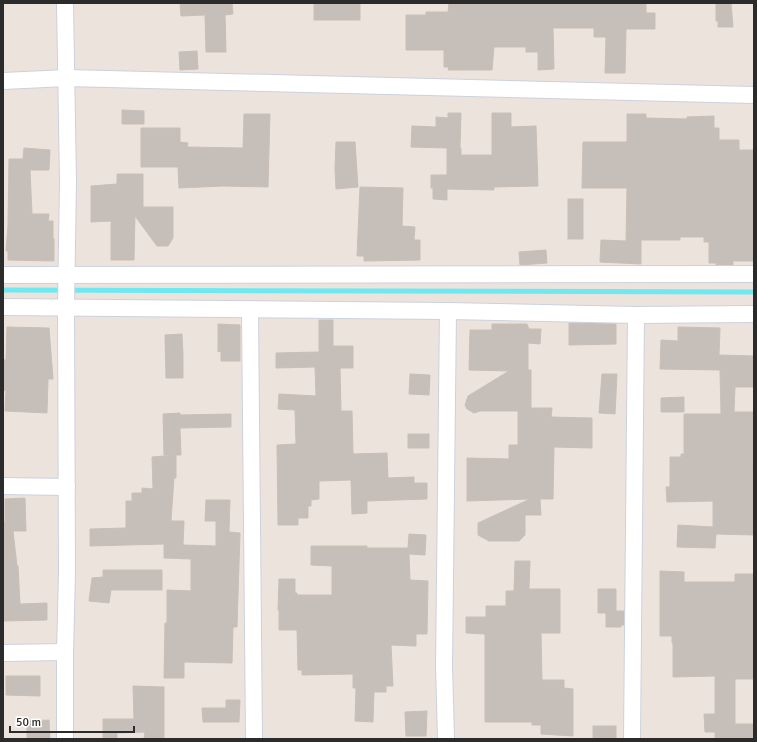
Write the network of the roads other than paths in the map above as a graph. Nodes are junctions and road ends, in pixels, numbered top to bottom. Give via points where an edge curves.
1 (65, 3) edge
2 (67, 78) junction
3 (3, 81) edge
4 (754, 95) edge
5 (754, 274) edge
6 (3, 275) edge
7 (66, 291) junction
8 (3, 307) edge
9 (250, 310) junction
10 (448, 311) junction
11 (754, 314) edge
12 (636, 315) junction
13 (3, 486) edge
14 (66, 487) junction
15 (65, 652) junction
16 (3, 653) edge
17 (65, 739) edge
18 (254, 739) edge
19 (446, 739) edge
20 (632, 739) edge

1 - 2 street
2 - 3 street
2 - 4 street
2 - 7 street
5 - 7 street
6 - 7 street
7 - 8 street
7 - 9 street
7 - 14 street
9 - 10 street
9 - 18 street
10 - 12 street
10 - 19 street via 444,666
11 - 12 street
12 - 20 street
13 - 14 street
14 - 15 street
15 - 16 street
15 - 17 street

